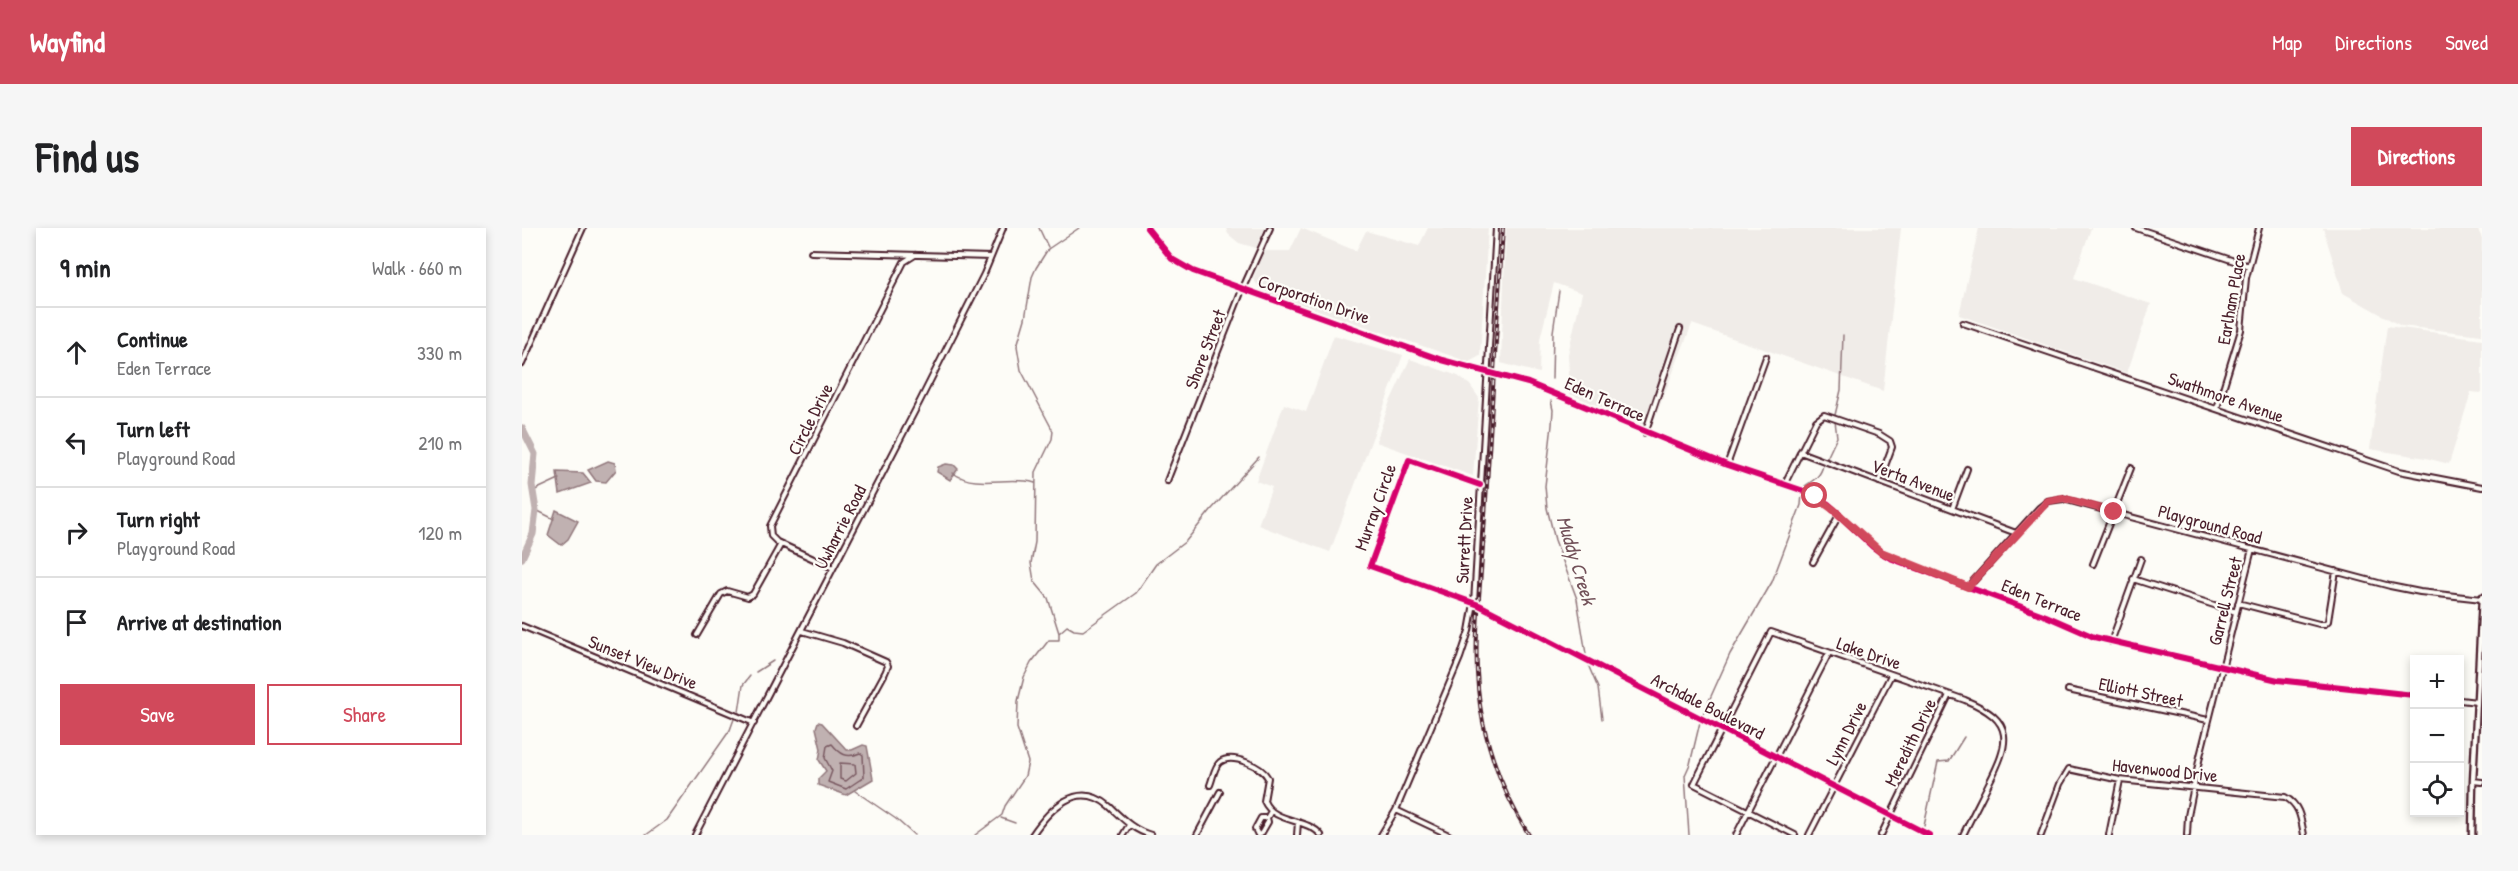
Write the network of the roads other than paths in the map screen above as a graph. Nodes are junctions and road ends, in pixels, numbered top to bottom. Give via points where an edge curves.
1 (583, 228) edge
2 (1004, 228) edge
3 (1147, 228) edge
4 (1270, 228) edge
5 (1496, 228) edge
6 (2136, 228) edge
7 (2259, 228) edge
8 (811, 252) dead end
9 (915, 255) junction
10 (991, 256) junction
11 (2249, 266) junction
12 (1242, 290) junction
13 (1963, 323) dead end
14 (1680, 329) dead end
15 (1766, 357) dead end
16 (522, 364) edge
17 (1487, 373) junction
18 (2217, 408) junction
19 (1645, 433) junction
20 (1800, 452) junction
21 (1726, 465) junction
22 (2132, 468) dead end
23 (1967, 469) dead end
24 (1167, 481) dead end
25 (1879, 482) junction
26 (1785, 483) junction
27 (1480, 485) junction
28 (2482, 487) edge
29 (1952, 509) junction
30 (2114, 512) junction
31 (1839, 514) junction
32 (2016, 533) junction
33 (781, 544) junction
34 (2252, 549) junction
35 (2141, 559) dead end
36 (1813, 562) dead end
37 (2093, 564) dead end
38 (834, 568) junction
39 (2336, 571) junction
40 (2133, 579) junction
41 (1968, 587) junction
42 (2482, 598) edge
43 (1474, 603) junction
44 (2238, 603) junction
45 (2236, 612) junction
46 (522, 626) edge
47 (802, 631) junction
48 (697, 635) dead end
49 (2111, 642) junction
50 (2481, 643) edge
51 (1829, 653) junction
52 (2222, 666) junction
53 (1891, 675) junction
54 (2068, 690) dead end
55 (1948, 694) junction
56 (2410, 694) edge
57 (2464, 700) edge
58 (2477, 702) junction
59 (2208, 720) junction
60 (754, 723) junction
61 (856, 726) dead end
62 (1722, 730) junction
63 (1776, 757) junction
64 (2120, 780) junction
65 (2473, 781) junction
66 (2482, 782) edge
67 (1210, 785) dead end
68 (2194, 786) junction
69 (1834, 787) junction
70 (1220, 792) dead end
71 (1396, 810) junction
72 (1271, 811) junction
73 (1748, 812) junction
74 (1890, 815) junction
75 (1267, 818) dead end
76 (1298, 822) junction
77 (1129, 825) junction
78 (695, 835) edge
79 (1032, 835) edge
80 (1123, 835) edge
81 (1151, 835) edge
82 (1197, 835) edge
83 (1297, 835) edge
84 (1322, 835) edge
85 (1381, 835) edge
86 (1449, 835) edge
87 (1736, 835) edge
88 (1794, 835) edge
89 (1809, 835) edge
90 (1881, 835) edge
91 (1929, 835) edge
92 (1963, 835) edge
93 (2041, 835) edge
94 (2109, 835) edge
95 (2187, 835) edge
96 (2304, 835) edge
97 (2472, 835) edge

1 - 16 street
2 - 10 street, Uwharrie Road
3 - 12 street, Corporation Drive via 1178,263
4 - 12 street, Shore Street
5 - 17 street, Surrett Drive
6 - 11 street
7 - 11 street, Earlham Place
8 - 9 street
9 - 10 street
9 - 33 street, Circle Drive via 904,262 770,526 771,536
10 - 38 street, Uwharrie Road
11 - 18 street, Earlham Place via 2241,330
12 - 17 street, Corporation Drive
12 - 24 street, Shore Street
13 - 18 street, Swathmore Avenue
14 - 19 street
15 - 21 street
17 - 19 street, Eden Terrace via 1541,388
17 - 27 street, Surrett Drive
18 - 28 street, Swathmore Avenue via 2399,471
19 - 21 street, Eden Terrace
20 - 25 street, Verta Avenue
20 - 25 street via 1818,418 1824,415 1879,434 1892,447
20 - 26 street
21 - 26 street, Eden Terrace
22 - 30 street
23 - 29 street
25 - 29 street, Verta Avenue
26 - 31 street, Eden Terrace via 1815,496
27 - 43 street, Surrett Drive
27 - 43 street, Murray Circle via 1409,460 1370,566
29 - 32 street, Verta Avenue
30 - 32 street, Playground Road via 2063,498 2053,499
30 - 34 street, Playground Road
30 - 37 street
31 - 36 street
31 - 41 street, Eden Terrace via 1881,552
32 - 41 street, Playground Road
33 - 38 street
33 - 48 street via 753,594 721,594
34 - 39 street, Playground Road
34 - 44 street, Garrell Street
35 - 40 street
38 - 47 street, Uwharrie Road
39 - 42 street, Playground Road via 2405,590
39 - 44 street via 2325,624
40 - 45 street
40 - 49 street
41 - 49 street, Eden Terrace
42 - 50 main road
43 - 62 street, Archdale Boulevard
43 - 71 street, Surrett Drive via 1460,658
44 - 45 street, Garrell Street
45 - 52 street, Garrell Street
46 - 60 street, Sunset View Drive
47 - 60 street, Uwharrie Road
47 - 61 street via 843,643 882,659 888,666
49 - 52 street, Eden Terrace
50 - 58 main road
51 - 53 street, Lake Drive
51 - 62 street, Lake Drive via 1771,632
51 - 63 street
52 - 56 street, Eden Terrace via 2278,680
52 - 59 street, Garrell Street
53 - 55 street, Lake Drive
53 - 69 street, Lynn Drive
54 - 59 street, Elliott Street
55 - 74 street, Meredith Drive
55 - 92 street, Lake Drive via 1991,713 2002,727 2005,740 1998,766
57 - 58 street
58 - 65 main road
59 - 68 street, Garrell Street
60 - 78 street, Uwharrie Road
62 - 63 street, Archdale Boulevard
62 - 73 street, Lake Drive via 1694,784
63 - 69 street, Archdale Boulevard
63 - 73 street
64 - 68 street, Havenwood Drive
64 - 93 street, Havenwood Drive via 2069,769
64 - 94 street
65 - 66 street
65 - 97 main road
67 - 72 street via 1218,765 1227,759 1259,768 1268,778 1264,801
68 - 95 street, Garrell Street
68 - 96 street, Havenwood Drive via 2288,798 2299,810
69 - 74 street, Archdale Boulevard
69 - 89 street, Lynn Drive
70 - 82 street
71 - 85 street, Surrett Drive
71 - 86 street
72 - 75 street
72 - 76 street
73 - 87 street
73 - 88 street
74 - 90 street, Meredith Drive
74 - 91 street, Archdale Boulevard
76 - 83 street
76 - 84 street
77 - 79 street via 1100,801 1075,797 1062,801 1045,816
77 - 80 street
77 - 81 street

